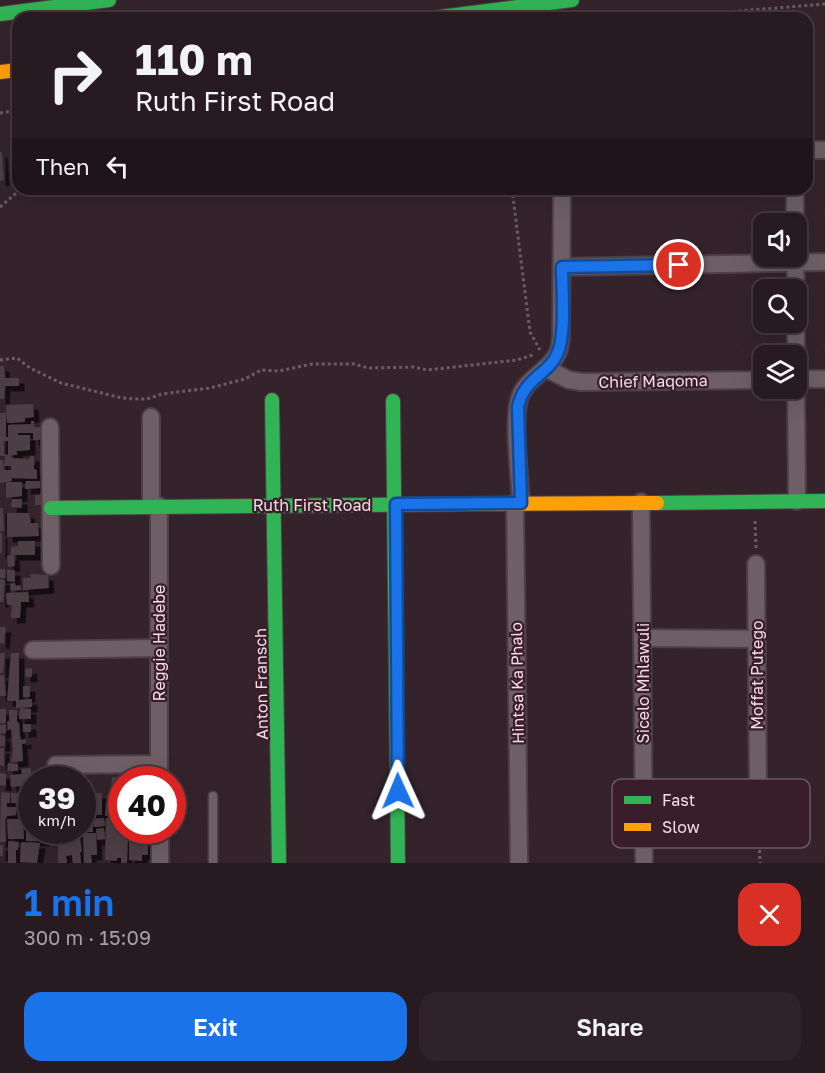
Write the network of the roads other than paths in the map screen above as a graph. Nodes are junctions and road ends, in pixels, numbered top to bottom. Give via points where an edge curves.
1 (109, 0) edge
2 (572, 0) edge
3 (16, 12) edge
4 (479, 12) edge
5 (562, 195) edge
6 (795, 195) edge
7 (795, 213) edge
8 (753, 260) edge
9 (807, 260) edge
10 (825, 262) edge
11 (562, 267) junction
12 (545, 368) junction
13 (825, 379) edge
14 (753, 380) edge
15 (807, 380) edge
16 (796, 399) edge
17 (272, 400) dead end
18 (393, 401) dead end
19 (151, 417) dead end
20 (50, 427) dead end
21 (797, 501) junction
22 (825, 501) edge
23 (641, 502) junction
24 (518, 503) junction
25 (396, 504) junction
26 (275, 505) junction
27 (155, 506) junction
28 (51, 508) junction
29 (756, 564) road end
30 (51, 566) dead end
31 (642, 638) junction
32 (758, 639) junction
33 (159, 648) junction
34 (33, 650) dead end
35 (56, 765) dead end
36 (159, 766) edge
37 (108, 769) edge
38 (643, 779) edge
39 (758, 779) edge
40 (213, 796) dead end
41 (160, 844) edge
42 (644, 848) edge
43 (160, 863) edge
44 (213, 863) edge
45 (279, 863) edge
46 (398, 863) edge
47 (519, 863) edge
48 (644, 863) edge

1 - 3 main road
2 - 4 main road
5 - 11 street, Hintsa Ka Phalo
6 - 7 street
8 - 11 street
9 - 10 street
11 - 12 street, Hintsa Ka Phalo via 561,338 558,352
12 - 14 street, Chief Maqoma via 569,381 582,382
12 - 24 street, Hintsa Ka Phalo via 520,395
13 - 15 street
16 - 21 street
17 - 26 main road, Anton Fransch
18 - 25 main road
19 - 27 street, Reggie Hadebe
20 - 28 street
21 - 22 main road, Ruth First Road
21 - 23 main road, Ruth First Road
23 - 24 main road, Ruth First Road
23 - 31 street, Sicelo Mhlawuli
24 - 25 main road, Ruth First Road
24 - 47 street, Hintsa Ka Phalo
25 - 26 main road, Ruth First Road
25 - 46 main road
26 - 27 main road, Ruth First Road
26 - 45 main road, Anton Fransch
27 - 28 main road, Ruth First Road
27 - 33 street, Reggie Hadebe
28 - 30 street
29 - 32 street, Moffat Putego
31 - 32 street
31 - 38 street, Sicelo Mhlawuli
32 - 39 street, Moffat Putego
33 - 34 street
33 - 36 street, Reggie Hadebe
35 - 37 street
40 - 44 lane
41 - 43 street
42 - 48 street, Sicelo Mhlawuli

